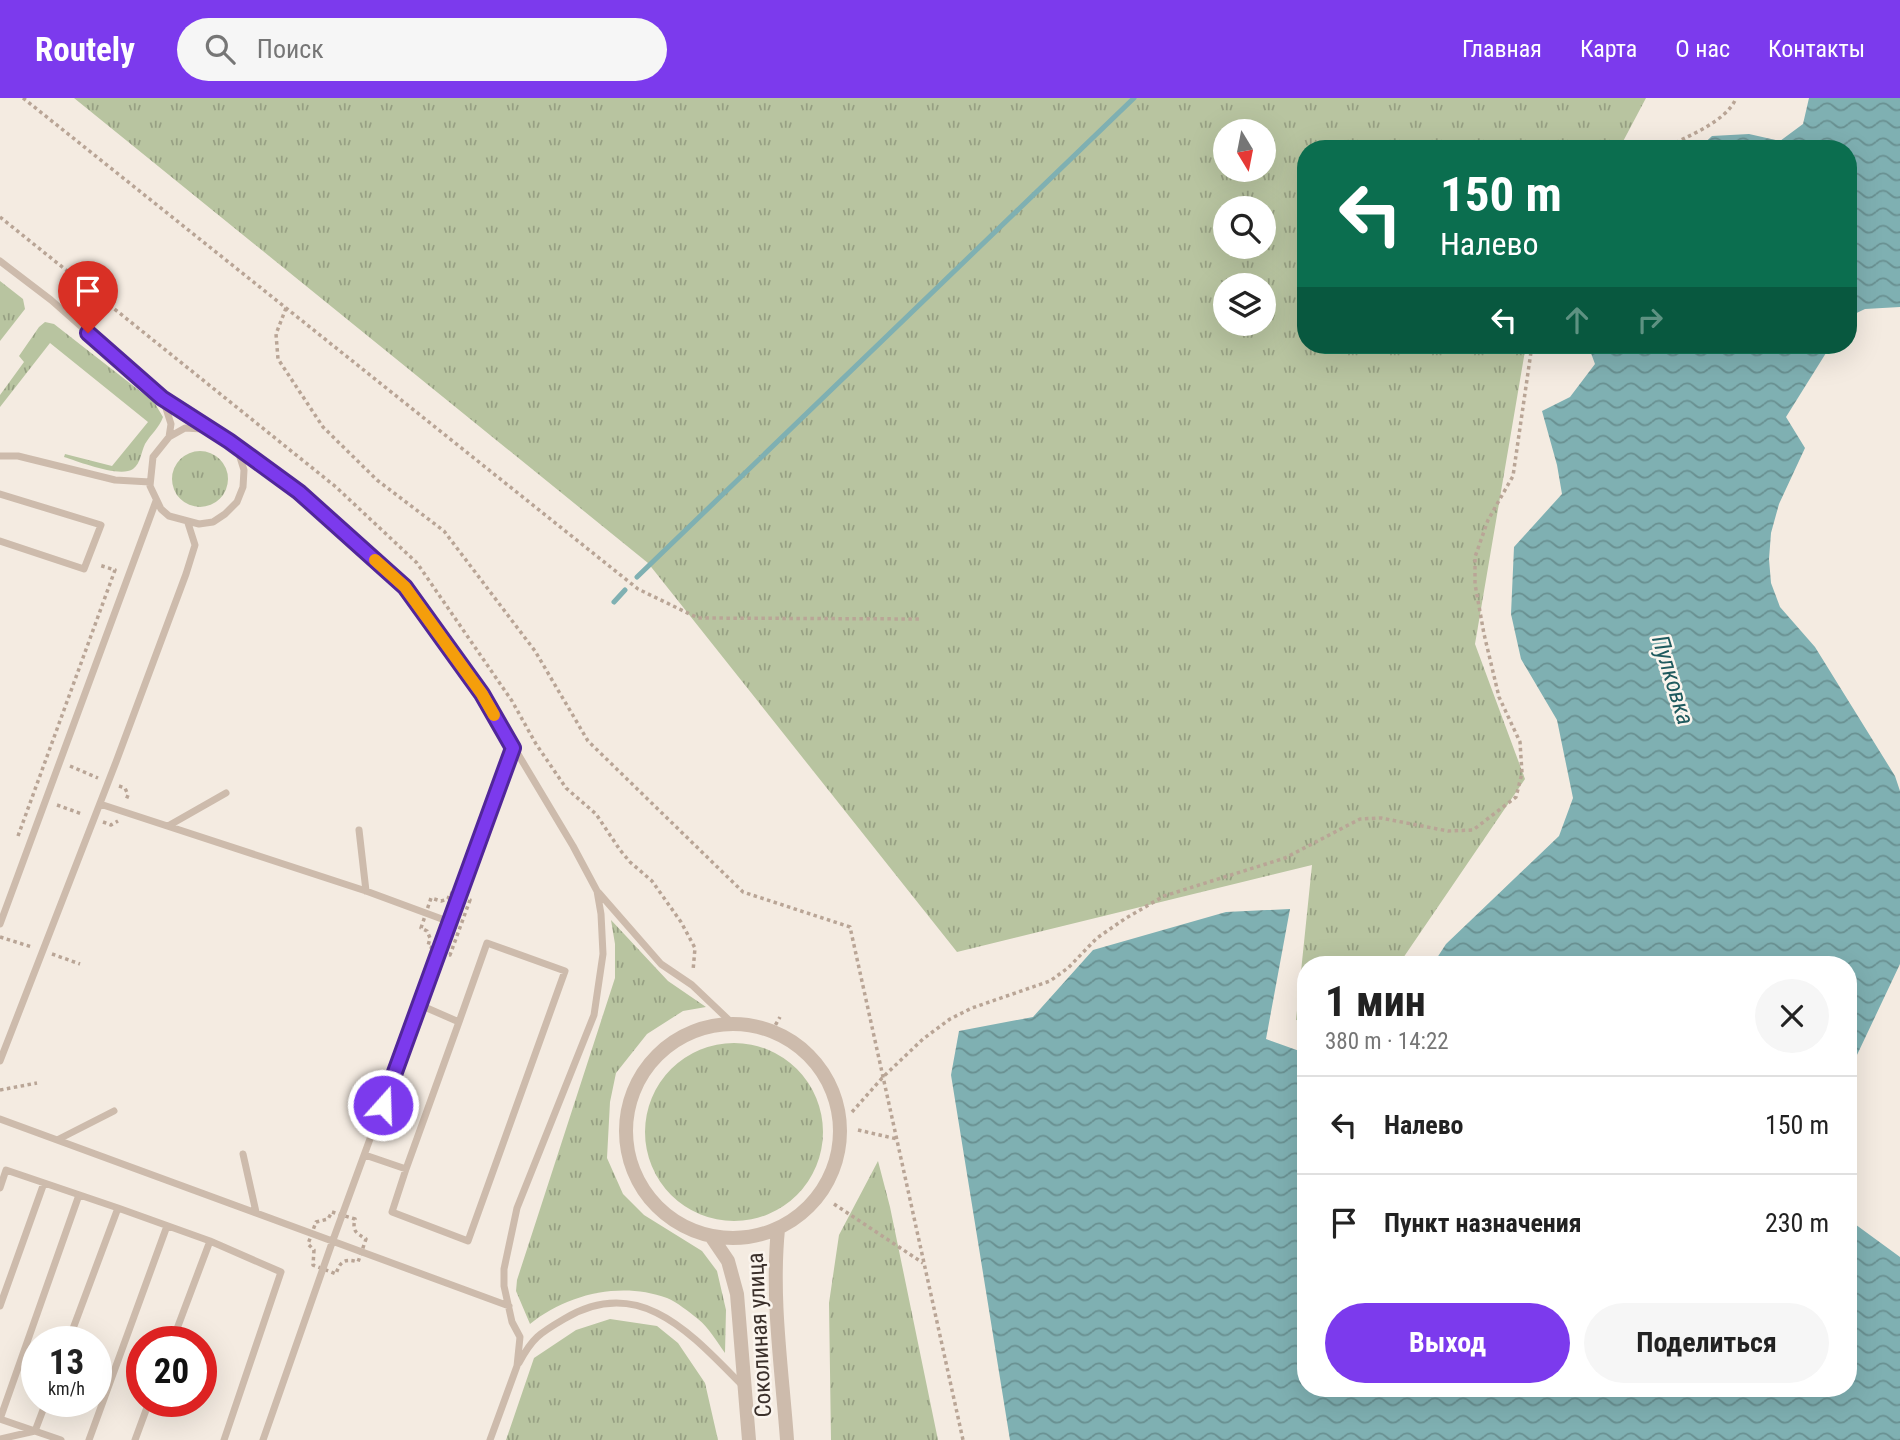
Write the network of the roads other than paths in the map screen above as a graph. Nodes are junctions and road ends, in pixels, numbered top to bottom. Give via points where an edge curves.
1 (0, 261) edge
2 (162, 398) junction
3 (217, 433) junction
4 (169, 437) junction
5 (229, 441) junction
6 (0, 456) edge
7 (150, 482) junction
8 (0, 494) edge
9 (156, 501) junction
10 (188, 523) junction
11 (0, 541) edge
12 (513, 748) junction
13 (226, 793) dead end
14 (100, 804) junction
15 (168, 826) junction
16 (359, 831) dead end
17 (366, 891) junction
18 (597, 891) junction
19 (450, 922) junction
20 (0, 924) edge
21 (420, 1005) junction
22 (459, 1022) junction
23 (733, 1024) junction
24 (0, 1060) edge
25 (114, 1111) dead end
26 (0, 1119) edge
27 (59, 1139) junction
28 (243, 1154) dead end
29 (365, 1155) junction
30 (406, 1169) junction
31 (44, 1183) junction
32 (0, 1188) edge
33 (79, 1195) junction
34 (118, 1208) junction
35 (256, 1212) junction
36 (167, 1226) junction
37 (778, 1228) junction
38 (711, 1236) junction
39 (333, 1240) junction
40 (210, 1241) junction
41 (0, 1306) edge
42 (509, 1306) junction
43 (74, 1326) edge
44 (178, 1326) edge
45 (516, 1366) junction
46 (746, 1389) junction
47 (40, 1417) edge
48 (143, 1417) edge
49 (35, 1431) junction
50 (0, 1439) edge
51 (61, 1440) edge
52 (89, 1440) edge
53 (135, 1440) edge
54 (224, 1440) edge
55 (262, 1440) edge
56 (489, 1440) edge
57 (749, 1440) edge
58 (787, 1440) edge

1 - 2 lane
2 - 3 lane
2 - 4 lane via 171,424
3 - 4 lane via 185,428
3 - 5 lane
4 - 7 lane via 153,457
5 - 10 lane via 244,470 237,502 213,522
5 - 12 lane via 299,492 405,587 482,694
6 - 7 lane via 18,456 115,480
7 - 9 lane
8 - 11 lane via 101,525 83,569
9 - 10 lane via 169,516
9 - 20 lane
10 - 14 lane via 195,545
12 - 18 lane
12 - 19 lane
13 - 15 lane
14 - 15 lane
14 - 24 lane
15 - 17 lane
16 - 17 lane
17 - 19 lane
18 - 23 lane via 661,964 692,985
18 - 42 lane via 603,954 594,1015 517,1208 504,1269
19 - 21 lane
21 - 22 lane
21 - 29 lane
22 - 30 lane
22 - 30 lane via 487,943 565,971 468,1241 392,1212
23 - 37 street via 772,1031 792,1042 818,1065 834,1094 841,1128 836,1162 821,1192 798,1217
23 - 38 street via 695,1031 661,1052 638,1083 626,1120 630,1159 647,1195 675,1221
25 - 27 lane
26 - 27 lane
27 - 35 lane
28 - 35 lane
29 - 30 lane
29 - 39 lane
31 - 32 lane via 6,1171
31 - 33 lane
31 - 41 lane
33 - 34 lane
33 - 49 lane via 0,1419
34 - 36 lane
34 - 43 lane
35 - 39 lane
36 - 40 lane
36 - 52 lane
37 - 38 street via 745,1238
37 - 58 street, Соколиная улица via 776,1297
38 - 46 street, Соколиная улица via 728,1261 737,1294
39 - 42 lane
39 - 55 lane
40 - 44 lane
40 - 54 lane via 281,1272
42 - 45 lane via 520,1337
45 - 46 lane via 530,1342 577,1311 630,1303 656,1310 692,1334
45 - 56 lane
46 - 57 street, Соколиная улица
47 - 49 lane
48 - 53 lane
49 - 50 lane
49 - 51 lane

